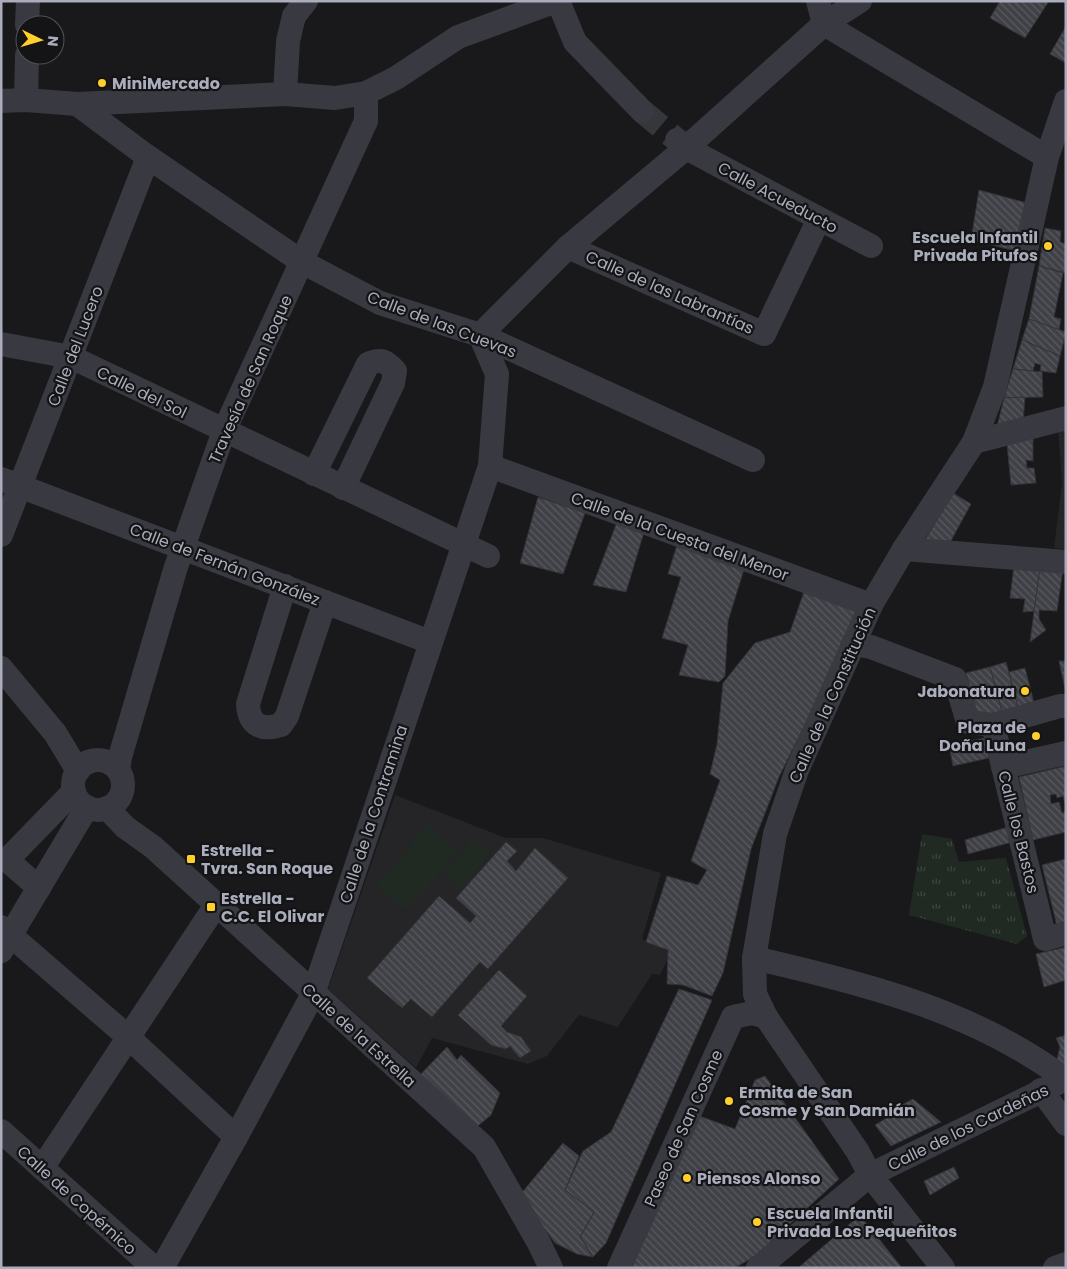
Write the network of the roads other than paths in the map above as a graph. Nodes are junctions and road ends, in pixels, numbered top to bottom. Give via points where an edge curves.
1 (28, 1) edge
2 (306, 1) edge
3 (557, 1) edge
4 (818, 1) edge
5 (860, 1) edge
6 (27, 15) edge
7 (824, 24) junction
8 (27, 65) edge
9 (285, 94) junction
10 (366, 94) junction
11 (26, 100) junction
12 (1, 101) edge
13 (1066, 101) edge
14 (77, 104) junction
15 (642, 111) tunnel mouth
16 (681, 144) junction
17 (148, 157) junction
18 (1047, 157) junction
19 (820, 219) junction
20 (871, 246) dead end
21 (568, 247) junction
22 (302, 262) junction
23 (480, 335) junction
24 (1, 344) edge
25 (71, 357) junction
26 (1066, 418) edge
27 (224, 431) junction
28 (974, 442) junction
29 (753, 460) dead end
30 (490, 466) junction
31 (314, 474) junction
32 (11, 482) edge
33 (343, 488) junction
34 (1, 536) edge
35 (463, 544) junction
36 (183, 548) junction
37 (904, 549) junction
38 (488, 556) dead end
39 (1066, 562) edge
40 (285, 586) junction
41 (325, 602) junction
42 (871, 605) junction
43 (430, 642) junction
44 (853, 644) junction
45 (1, 668) edge
46 (1066, 706) edge
47 (992, 725) junction
48 (1066, 753) edge
49 (1003, 767) junction
50 (97, 783) junction
51 (39, 888) junction
52 (216, 905) junction
53 (1055, 936) edge
54 (5, 938) edge
55 (754, 958) junction
56 (313, 994) junction
57 (766, 1017) junction
58 (128, 1036) junction
59 (1066, 1079) edge
60 (1041, 1090) junction
61 (1066, 1124) edge
62 (1, 1131) edge
63 (236, 1137) junction
64 (42, 1168) junction
65 (870, 1175) junction
66 (539, 1243) junction
67 (1066, 1264) edge
68 (154, 1268) edge
69 (162, 1268) edge
70 (551, 1268) edge
71 (569, 1268) edge
72 (619, 1268) edge
73 (758, 1268) edge
74 (943, 1268) edge
75 (1055, 1268) edge

1 - 6 street
2 - 9 street via 294,16 288,41
3 - 10 street via 458,38
3 - 15 street via 575,42
4 - 7 street
5 - 7 street
7 - 16 street
7 - 18 street
8 - 11 street
9 - 10 street via 334,98
9 - 14 street
10 - 22 street, Travesía de San Roque via 366,122
11 - 12 street
11 - 14 street
13 - 18 street, Calle de la Constitución
14 - 17 street, Calle de las Cuevas
16 - 19 street, Calle Acueducto
16 - 21 street
17 - 22 street, Calle de las Cuevas
17 - 25 street, Calle del Lucero
18 - 28 street, Calle de la Constitución via 995,387
19 - 20 street, Calle Acueducto
19 - 21 street, Calle de las Labrantías via 764,334
21 - 23 street
22 - 23 street, Calle de las Cuevas via 380,303
22 - 27 street, Travesía de San Roque
23 - 29 street, Calle de las Cuevas
23 - 30 street, Calle de la Contramina via 497,374
24 - 25 street, Calle del Sol
25 - 27 street, Calle del Sol
25 - 32 street, Calle del Lucero
26 - 28 street
27 - 31 street, Calle del Sol
27 - 36 street, Travesía de San Roque
28 - 37 street, Calle de la Constitución
30 - 35 street, Calle de la Contramina
30 - 42 street, Calle de la Cuesta del Menor
31 - 33 street, Calle del Sol
31 - 33 street via 368,364 377,360 387,362 395,371 393,383
32 - 34 street, Calle del Lucero
32 - 36 street, Calle de Fernán González
33 - 35 street, Calle del Sol
35 - 38 street, Calle del Sol
35 - 43 street, Calle de la Contramina
36 - 40 street, Calle de Fernán González
36 - 50 street, Travesía de San Roque via 120,757
37 - 39 street
37 - 42 street, Calle de la Constitución
40 - 41 street, Calle de Fernán González
40 - 41 street via 248,704 249,715 262,727 281,725 287,716
41 - 43 street, Calle de Fernán González
42 - 44 street, Calle de la Constitución
43 - 56 street, Calle de la Contramina
44 - 47 street via 871,647 955,679 968,722
44 - 55 street, Calle de la Constitución via 797,770 776,834
45 - 50 street, Calle de la Estrella
46 - 47 street
47 - 49 street, Calle los Bastos
48 - 49 street
49 - 53 street, Calle los Bastos
50 - 51 street, Travesía de San Roque
50 - 51 street via 7,860
50 - 52 street, Calle de la Estrella via 153,847
51 - 54 street, Travesía de San Roque
52 - 56 street, Calle de la Estrella
52 - 58 street
54 - 58 street
55 - 57 street, Calle de la Constitución via 755,994
55 - 59 street via 847,979 980,1026
56 - 63 street, Calle de la Contramina
56 - 66 street, Calle de la Estrella via 484,1147
57 - 65 street, Calle de la Constitución via 858,1152
57 - 72 street, Paseo de San Cosme via 752,1013 733,1017
58 - 63 street
58 - 64 street
59 - 60 street, Calle de los Cardeñas
60 - 61 street
60 - 65 street, Calle de los Cardeñas
62 - 64 street, Calle de Copérnico
63 - 69 street, Calle de la Contramina
64 - 68 street, Calle de Copérnico
65 - 73 street, Calle de los Cardeñas
65 - 74 street, Calle de la Constitución
66 - 70 street, Calle de la Estrella
66 - 71 street, Calle de la Estrella
67 - 75 street

